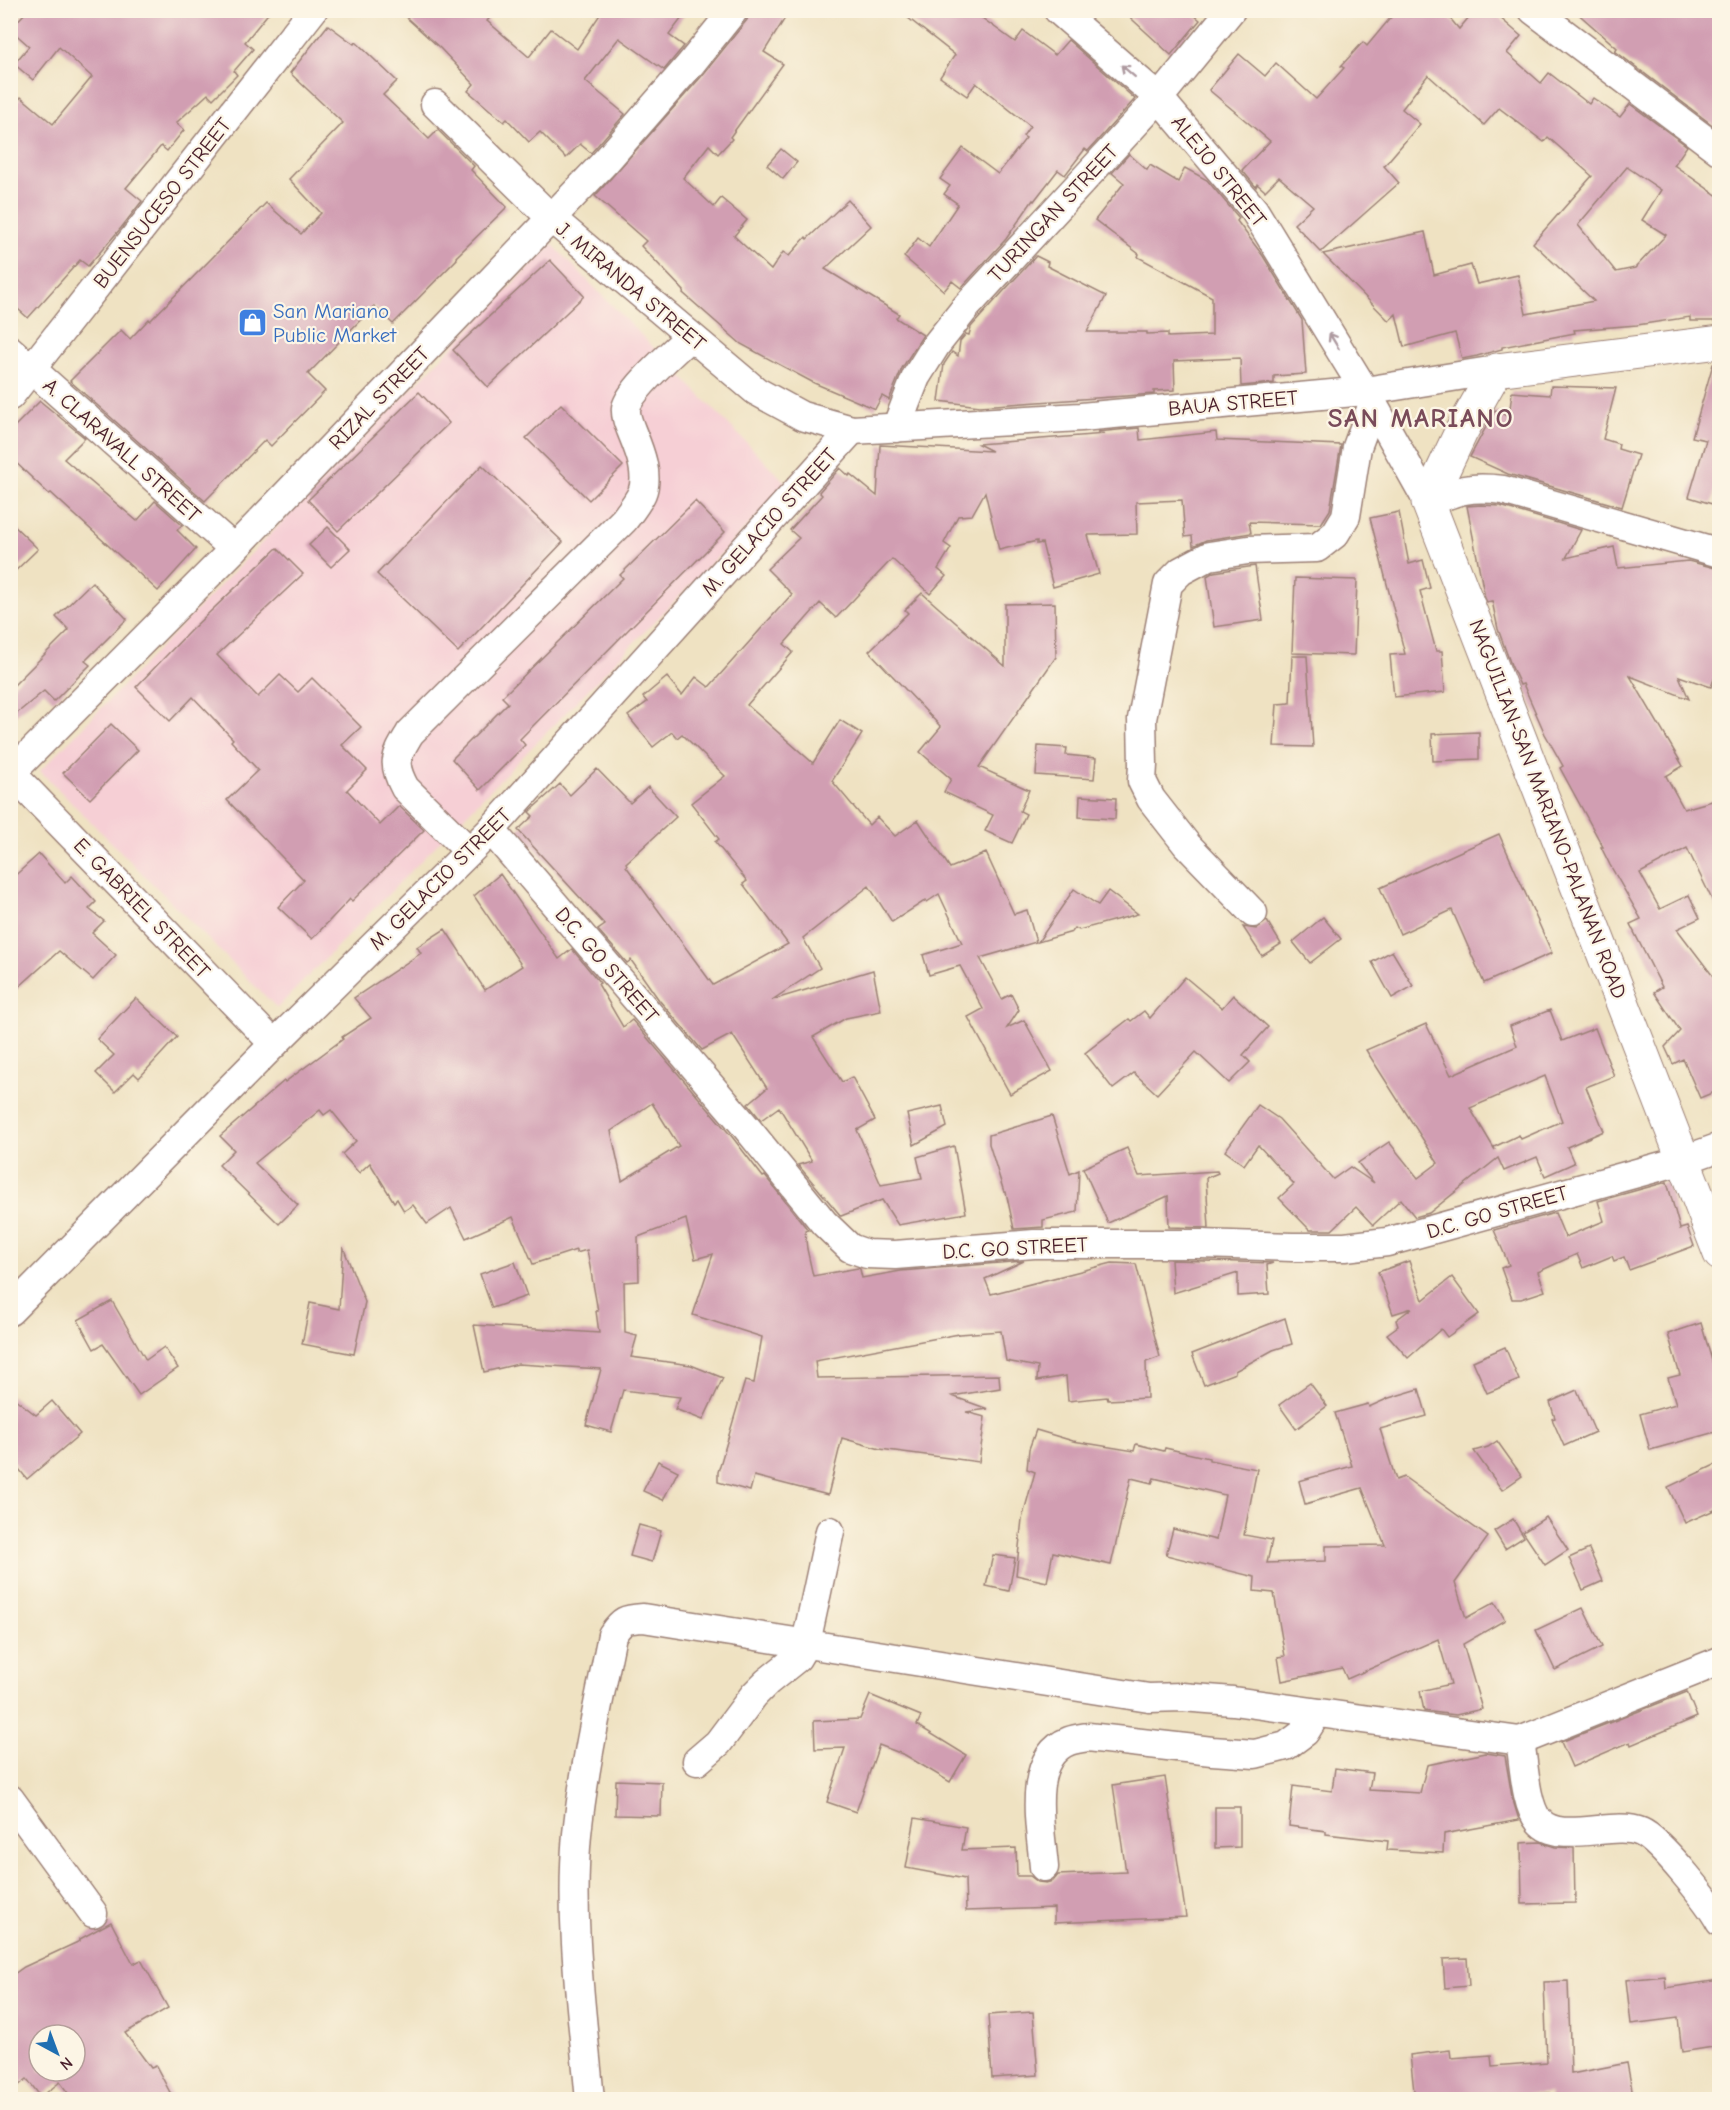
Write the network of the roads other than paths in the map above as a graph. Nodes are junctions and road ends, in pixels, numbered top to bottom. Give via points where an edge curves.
1 (313, 10) edge
2 (734, 10) edge
3 (1058, 10) edge
4 (1232, 10) edge
5 (1533, 10) edge
6 (1159, 98) junction
7 (435, 104) dead end
8 (1719, 151) edge
9 (551, 218) junction
10 (690, 336) junction
11 (1719, 342) edge
12 (10, 350) edge
13 (32, 370) junction
14 (1496, 370) junction
15 (10, 396) edge
16 (1369, 398) junction
17 (896, 428) junction
18 (852, 430) junction
19 (1428, 502) junction
20 (234, 549) junction
21 (1719, 553) edge
22 (11, 773) edge
23 (491, 830) junction
24 (469, 851) junction
25 (1253, 913) dead end
26 (274, 1044) junction
27 (1719, 1148) edge
28 (1684, 1160) junction
29 (1719, 1254) edge
30 (10, 1311) edge
31 (831, 1531) dead end
32 (806, 1643) junction
33 (1719, 1661) edge
34 (1317, 1713) junction
35 (1520, 1741) junction
36 (697, 1761) dead end
37 (10, 1799) edge
38 (1044, 1867) dead end
39 (93, 1913) dead end
40 (1719, 1922) edge
41 (590, 2100) edge

1 - 13 street, BUENSUCESO STREET
2 - 9 street, RIZAL STREET via 606,161
6 -> 3 street, ALEJO STREET
4 - 6 street, TURINGAN STREET
5 - 8 street
16 -> 6 street, ALEJO STREET via 1254,210
6 - 17 street, TURINGAN STREET via 967,306 916,378
7 - 9 street, J. MIRANDA STREET
9 - 10 street, J. MIRANDA STREET
9 - 20 street, RIZAL STREET
10 - 18 street, J. MIRANDA STREET via 756,392 802,416
10 - 24 street via 641,384 626,408 645,476 642,493 624,520 410,733 396,756 398,775 405,788
11 - 14 main road, BAUA STREET
12 - 13 street, A. CLARAVALL STREET
13 - 15 street, BUENSUCESO STREET
13 - 20 street, A. CLARAVALL STREET
14 - 16 street, BAUA STREET
14 - 19 main road
16 - 17 street, BAUA STREET
16 - 19 street, ALEJO STREET
16 - 25 street via 1346,516 1335,534 1317,548 1248,550 1209,556 1181,571 1168,584 1142,719 1142,781 1187,845
17 - 18 street, BAUA STREET
18 - 23 street, M. GELACIO STREET
19 - 21 street via 1462,489 1503,490
19 - 28 main road, NAGUILIAN-SAN MARIANO-PALANAN ROAD
20 - 22 street, RIZAL STREET
22 - 26 street, E. GABRIEL STREET
23 - 24 street, M. GELACIO STREET
23 - 28 street, D.C. GO STREET via 824,1223 850,1248 867,1254 1034,1244 1345,1247 1387,1242
24 - 26 street, M. GELACIO STREET
26 - 30 street, M. GELACIO STREET
27 - 28 street, D.C. GO STREET
28 - 29 main road, NAGUILIAN-SAN MARIANO-PALANAN ROAD
31 - 32 street
32 - 34 street via 1149,1698 1233,1701
32 - 36 street via 797,1658 754,1695 718,1743
32 - 41 street via 643,1618 629,1618 612,1635 586,1764 577,1836 575,1925
33 - 35 street
34 - 35 street
34 - 38 street via 1305,1732 1286,1746 1255,1754 1088,1737 1068,1741 1044,1766 1040,1782
35 - 40 street via 1530,1806 1539,1821 1559,1831 1627,1828 1643,1833 1701,1894
37 - 39 street

